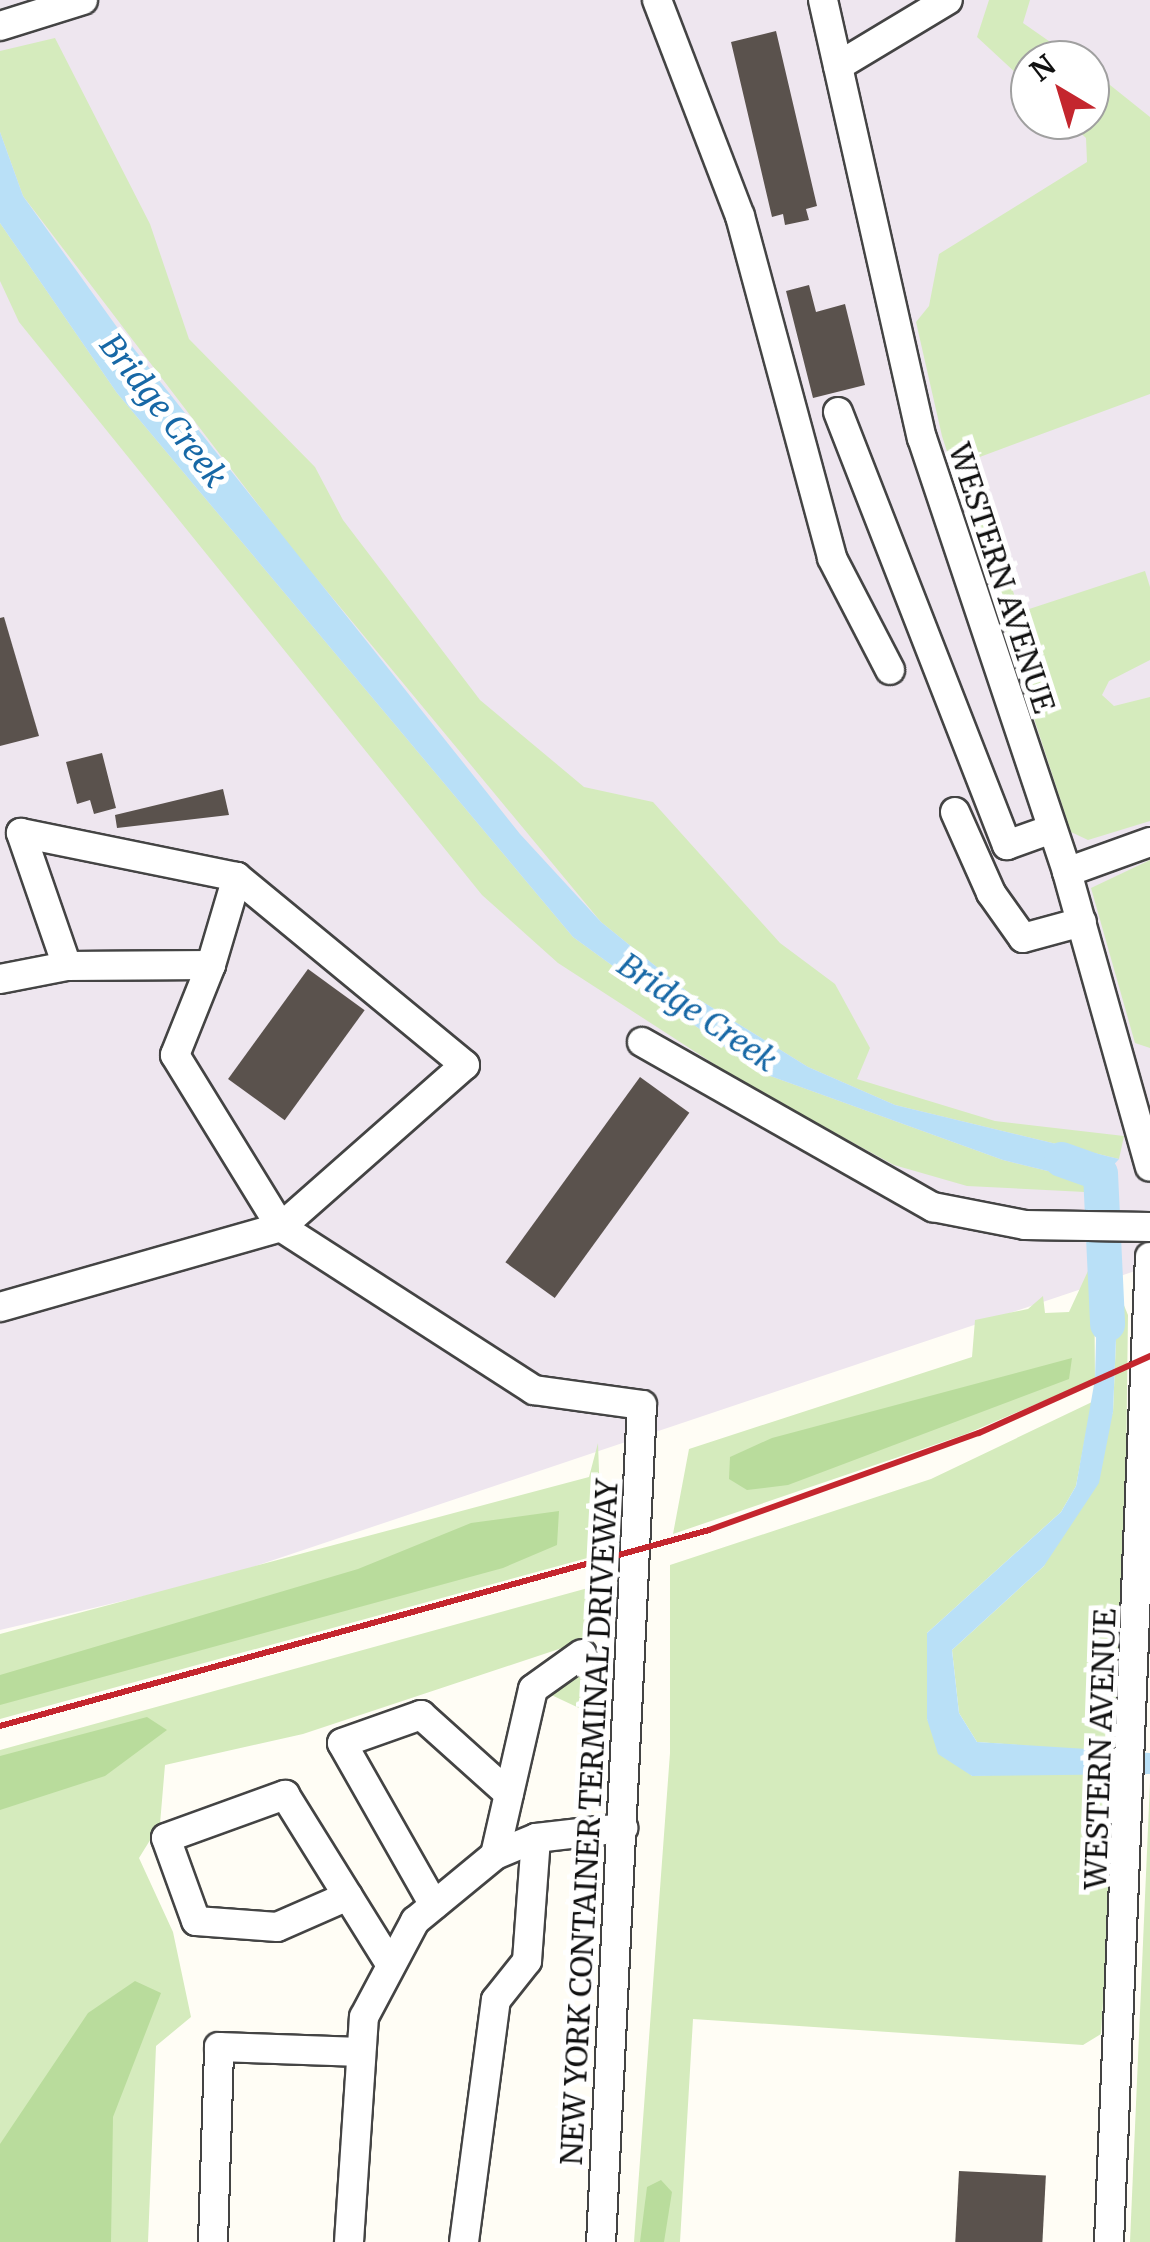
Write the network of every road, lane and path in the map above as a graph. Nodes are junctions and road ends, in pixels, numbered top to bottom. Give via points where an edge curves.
1 (84, 0) edge
2 (658, 0) edge
3 (823, 0) edge
4 (948, 0) edge
5 (0, 26) edge
6 (838, 66) junction
7 (838, 412) dead end
8 (890, 670) dead end
9 (954, 812) dead end
10 (1052, 829) junction
11 (1150, 842) edge
12 (1067, 872) junction
13 (237, 877) junction
14 (1082, 922) junction
15 (211, 965) junction
16 (68, 966) junction
17 (0, 980) edge
18 (642, 1042) dead end
19 (1150, 1168) edge
20 (281, 1227) junction
21 (1150, 1227) edge
22 (1150, 1257) edge
23 (0, 1307) edge
24 (1146, 1456) edge
25 (582, 1654) dead end
26 (509, 1794) junction
27 (623, 1828) junction
28 (536, 1838) junction
29 (496, 1855) junction
30 (348, 1896) junction
31 (434, 1905) junction
32 (392, 1965) junction
33 (362, 2052) junction
34 (213, 2242) edge
35 (349, 2242) edge
36 (464, 2242) edge
37 (600, 2242) edge
38 (1109, 2242) edge

1 - 5 street
2 - 8 street via 740,216 832,558
3 - 6 street, WESTERN AVENUE
4 - 6 street
6 - 10 street, WESTERN AVENUE via 922,438
7 - 10 street via 1006,844
9 - 14 street via 991,893 1023,938
10 - 12 street, WESTERN AVENUE
11 - 12 street
12 - 14 street, WESTERN AVENUE
13 - 15 street
13 - 16 street via 21,833
13 - 20 street via 466,1066
14 - 19 street, WESTERN AVENUE
15 - 16 street
15 - 20 street via 175,1055
16 - 17 street
18 - 21 street via 910,1197 991,1221
20 - 23 street
20 - 27 street, NEW YORK CONTAINER TERMINAL DRIVEWAY via 534,1390 642,1405
22 - 24 street, WESTERN AVENUE
24 - 38 street, WESTERN AVENUE
25 - 26 street via 534,1689
26 - 29 street
26 - 31 street via 421,1715 342,1742
27 - 28 street
27 - 37 street, NEW YORK CONTAINER TERMINAL DRIVEWAY
28 - 29 street
28 - 36 street via 526,1960 496,2000
29 - 31 street
30 - 30 street via 284,1795 166,1838 196,1921 277,1927
30 - 32 street
31 - 32 street
32 - 33 street via 364,2017
33 - 34 street via 219,2047
33 - 35 street

